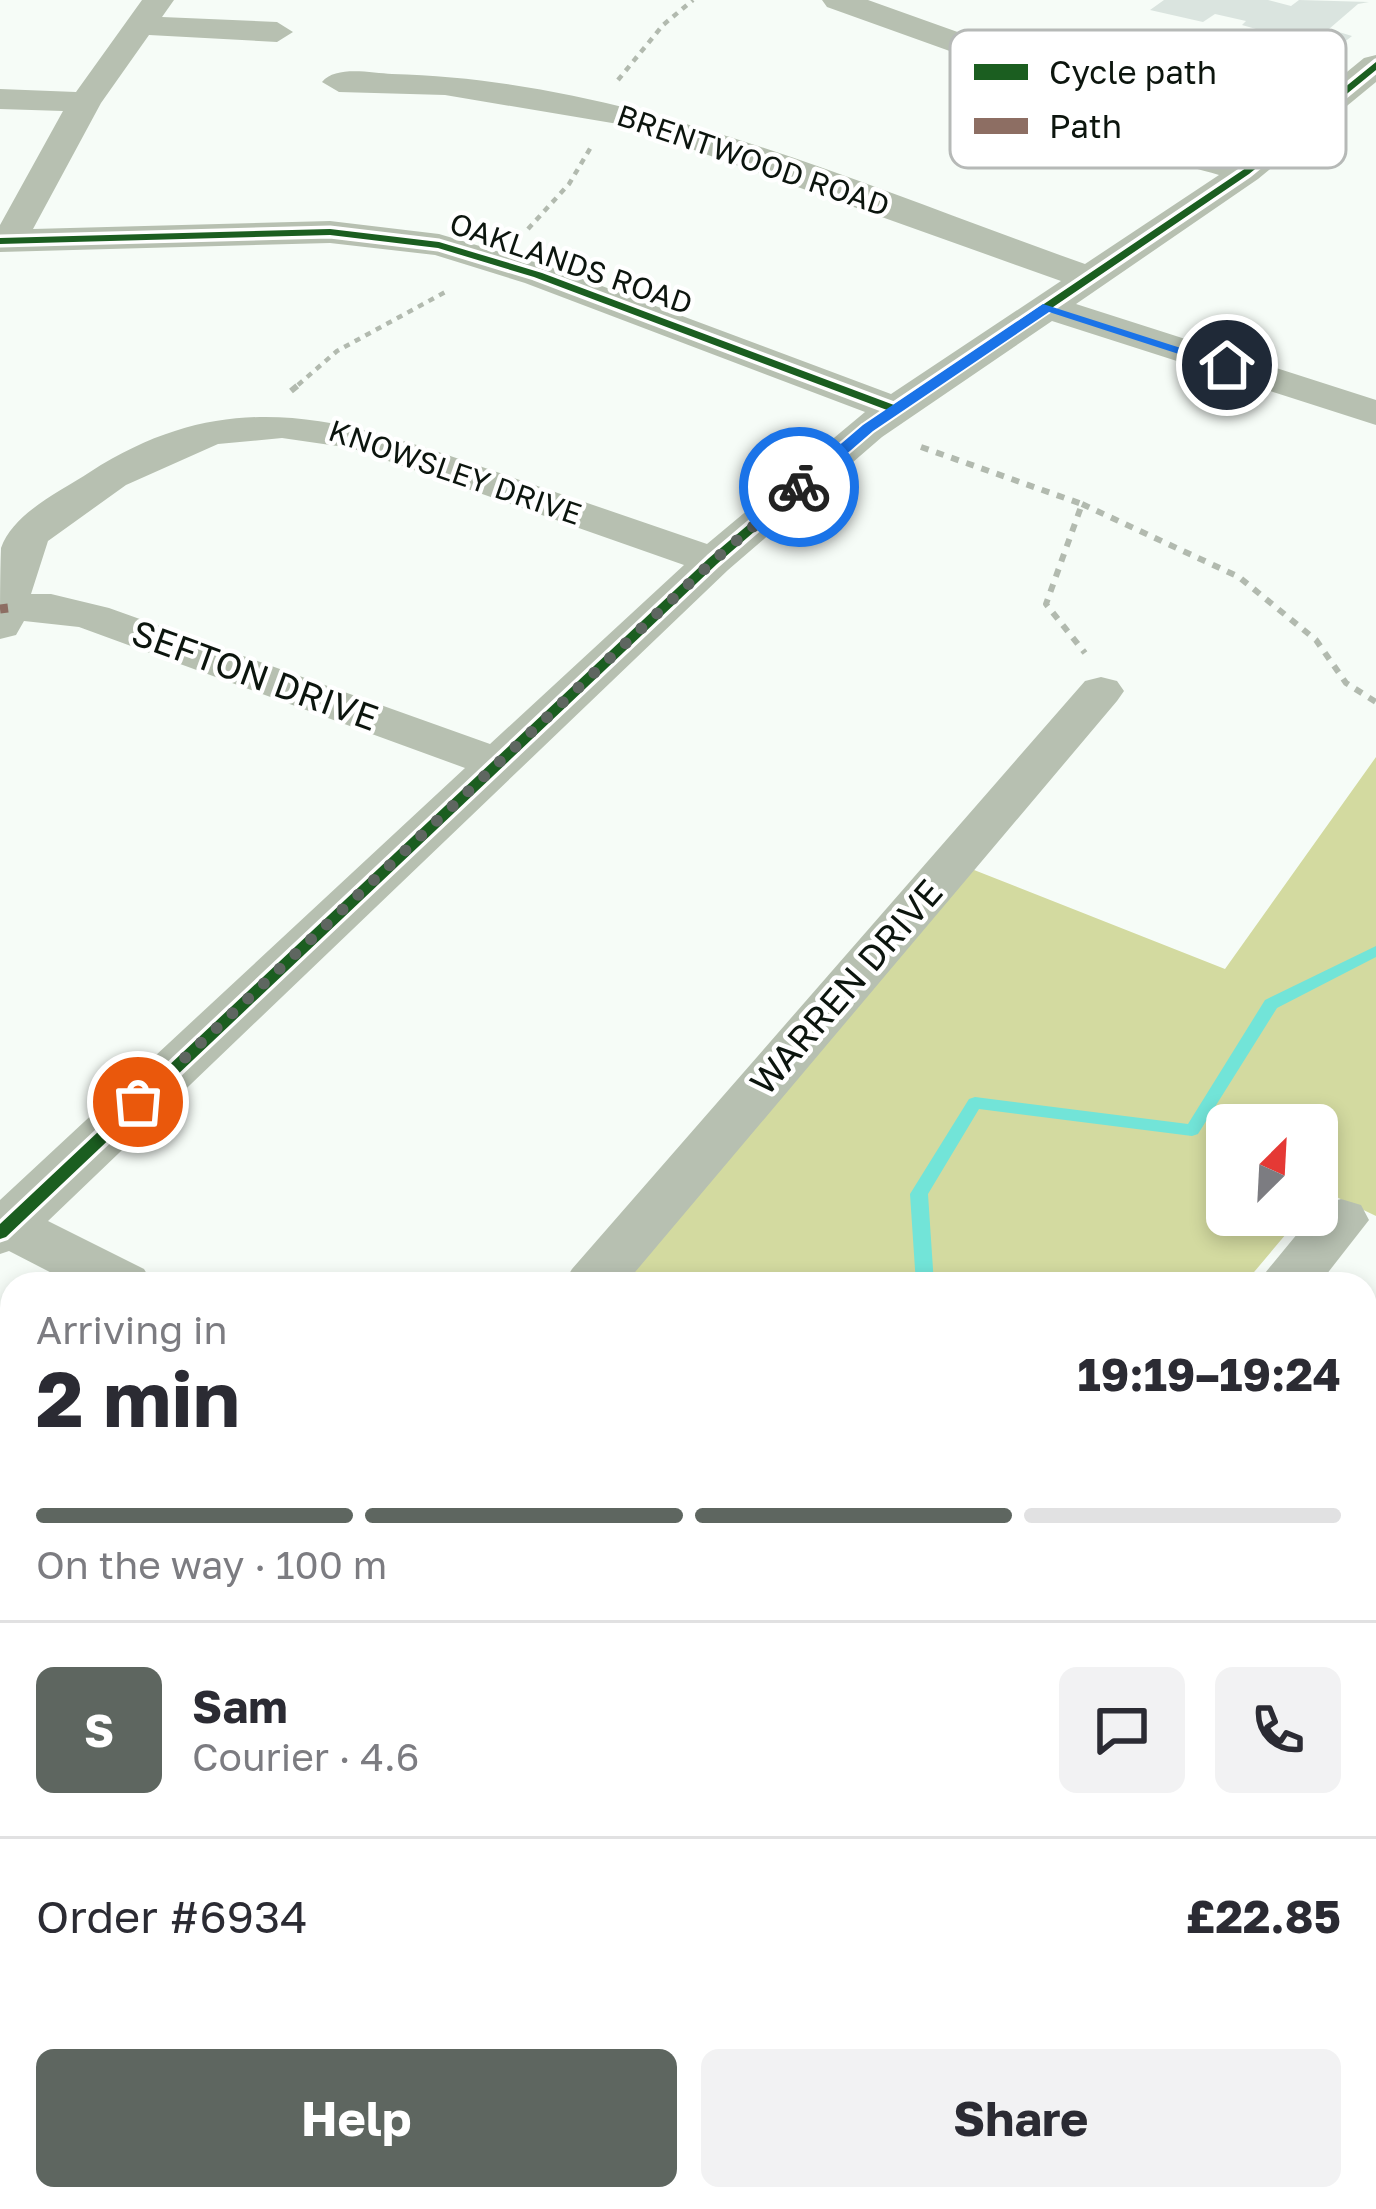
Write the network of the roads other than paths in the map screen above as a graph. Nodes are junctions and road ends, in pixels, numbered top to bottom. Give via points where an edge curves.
1 (838, 0) edge
2 (149, 12) edge
3 (277, 32) dead end
4 (950, 40) edge
5 (1376, 65) edge
6 (340, 82) dead end
7 (1346, 90) edge
8 (0, 99) edge
9 (85, 102) junction
10 (1233, 168) edge
11 (1251, 168) edge
12 (1246, 172) junction
13 (5, 241) edge
14 (1086, 277) junction
15 (1048, 307) junction
16 (1376, 413) edge
17 (882, 419) junction
18 (713, 561) junction
19 (4, 617) edge
20 (1101, 691) road end
21 (497, 764) junction
22 (1341, 1220) dead end
23 (4, 1229) edge
24 (98, 1272) edge
25 (602, 1272) edge
26 (1296, 1272) edge

1 - 4 street
2 - 3 street
2 - 9 street
5 - 7 street
6 - 14 street, BRENTWOOD ROAD via 445,85 631,116
8 - 9 street
9 - 13 street
10 - 12 street
11 - 12 street
12 - 14 street
13 - 17 street, OAKLANDS ROAD via 330,232 439,245 538,275
14 - 15 street
15 - 16 street
15 - 17 street
17 - 18 street
18 - 19 street, KNOWSLEY DRIVE via 361,437 264,424 165,445 41,525 23,544
18 - 21 street
19 - 21 street, SEFTON DRIVE via 51,608 93,617
20 - 25 street, WARREN DRIVE
21 - 23 street
22 - 26 street
23 - 24 street

